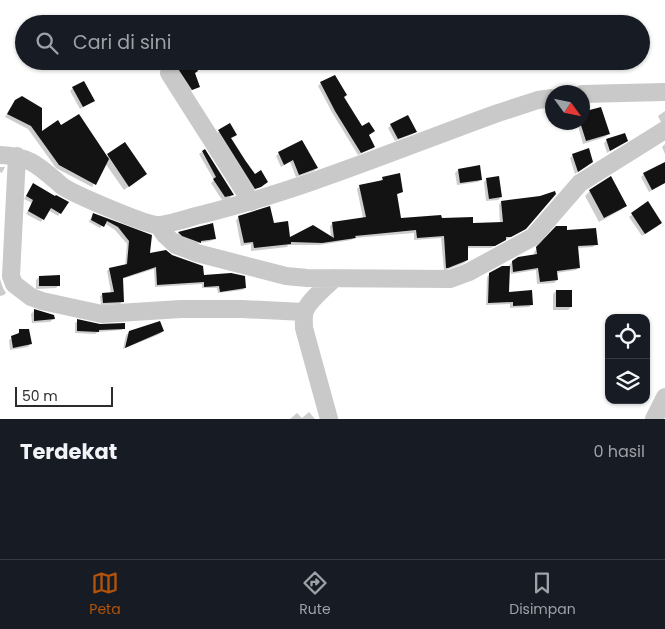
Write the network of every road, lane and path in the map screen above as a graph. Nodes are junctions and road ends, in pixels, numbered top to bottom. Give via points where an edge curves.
1 (169, 74) dead end
2 (665, 92) edge
3 (590, 94) edge
4 (545, 99) edge
5 (665, 130) edge
6 (8, 156) edge
7 (251, 202) junction
8 (158, 225) junction
9 (335, 278) junction
10 (304, 312) junction
11 (665, 397) edge
12 (329, 419) edge
13 (654, 419) edge

1 - 7 street
2 - 3 street
4 - 7 street
5 - 9 street via 587,177 533,237 463,275 438,281
6 - 8 street via 32,160 76,194
6 - 10 street via 11,276 14,284 31,297 102,314 181,309
7 - 8 street
8 - 9 street via 176,245 197,253 286,276
9 - 10 street
10 - 12 street via 304,328
11 - 13 street

